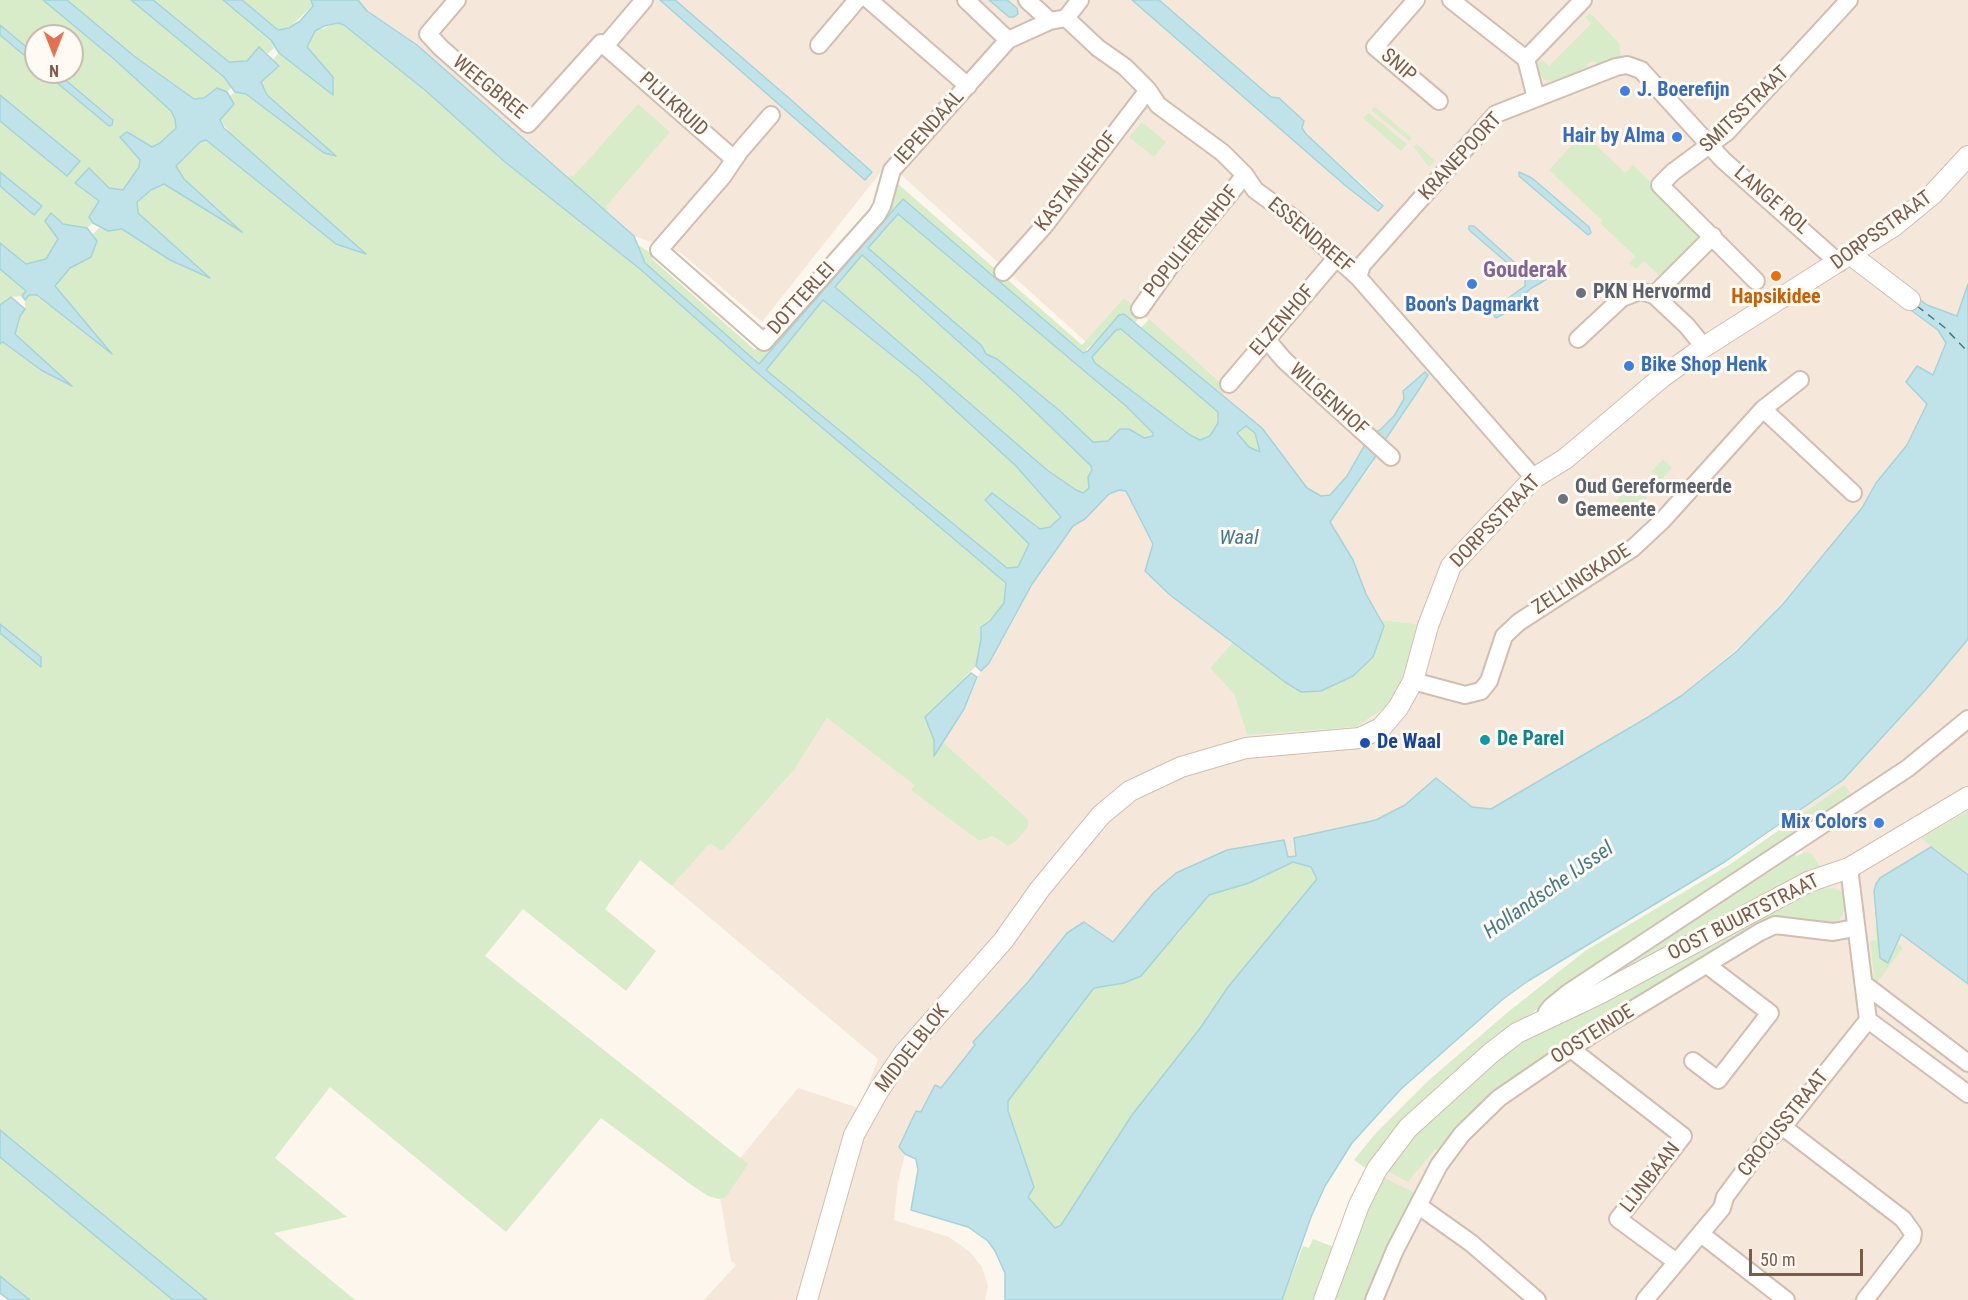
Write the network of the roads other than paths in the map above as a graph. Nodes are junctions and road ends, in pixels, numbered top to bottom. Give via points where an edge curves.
1 (457, 0) edge
2 (644, 0) edge
3 (857, 0) edge
4 (869, 0) edge
5 (966, 0) edge
6 (1027, 0) edge
7 (1080, 0) edge
8 (1416, 0) edge
9 (1451, 0) edge
10 (1849, 0) edge
11 (1572, 4) edge
12 (1058, 19) junction
13 (1008, 40) junction
14 (819, 45) dead end
15 (608, 49) junction
16 (1526, 59) junction
17 (1626, 65) joint
18 (968, 87) junction
19 (1148, 90) junction
20 (1536, 98) junction
21 (1439, 101) dead end
22 (771, 115) dead end
23 (1711, 146) junction
24 (1968, 156) edge
25 (734, 159) junction
26 (892, 170) joint
27 (1245, 175) junction
28 (1713, 236) junction
29 (1337, 257) junction
30 (1845, 259) junction
31 (1003, 273) dead end
32 (1358, 277) junction
33 (1756, 281) dead end
34 (1654, 295) junction
35 (1910, 300) dead end
36 (1140, 309) dead end
37 (1578, 339) dead end
38 (1267, 340) junction
39 (1704, 347) junction
40 (1800, 380) dead end
41 (1229, 384) dead end
42 (1763, 409) junction
43 (1381, 448) dead end
44 (1534, 478) junction
45 (1853, 493) dead end
46 (1413, 681) junction
47 (1968, 719) edge
48 (1968, 797) edge
49 (1849, 868) junction
50 (1040, 889) joint
51 (1855, 928) junction
52 (1707, 965) junction
53 (1864, 984) junction
54 (1549, 1019) junction
55 (1868, 1020) junction
56 (1571, 1049) junction
57 (1693, 1061) dead end
58 (1968, 1063) edge
59 (1968, 1094) edge
60 (1783, 1127) junction
61 (1419, 1206) junction
62 (1701, 1234) junction
63 (1675, 1261) junction
64 (807, 1300) edge
65 (1324, 1300) edge
66 (1374, 1300) edge
67 (1537, 1300) edge
68 (1645, 1300) edge
69 (1786, 1300) edge
70 (1865, 1300) edge

1 - 15 street, WEEGBREE via 428,34 528,124 601,43
2 - 15 street, WEEGBREE
3 - 14 street
4 - 18 street, IEPENDAAL
5 - 13 street
6 - 12 street, ESSENDREEF
7 - 12 street
8 - 21 street, SNIP via 1375,47
9 - 16 street
10 - 23 street, SMITSSTRAAT
11 - 16 street
12 - 13 street
12 - 19 street, ESSENDREEF
13 - 18 street, IEPENDAAL
15 - 25 street, PIJLKRUID
16 - 20 street
17 - 20 street, KRANEPOORT
17 - 23 street, LANGE ROL via 1641,70
18 - 26 street, IEPENDAAL
19 - 27 street, ESSENDREEF via 1158,105 1223,153
19 - 31 street, KASTANJEHOF
20 - 32 street, KRANEPOORT via 1496,114 1362,265
22 - 25 street
23 - 28 street, SMITSSTRAAT via 1660,185
23 - 30 street, LANGE ROL
24 - 30 street, DORPSSTRAAT via 1921,204
25 - 26 street, DOTTERLEI via 659,250 764,342 877,214
27 - 29 street, ESSENDREEF via 1255,190
27 - 36 street, POPULIERENHOF
28 - 33 street
28 - 34 street
29 - 32 street, ESSENDREEF
29 - 38 street, ELZENHOF
30 - 35 street
30 - 39 street, DORPSSTRAAT
32 - 44 street, ESSENDREEF
34 - 37 street via 1629,293
34 - 39 street
38 - 41 street, ELZENHOF
38 - 43 street, WILGENHOF
39 - 44 street, DORPSSTRAAT via 1564,459
40 - 42 street, ZELLINGKADE
42 - 45 street
42 - 46 street, ZELLINGKADE via 1633,548 1519,622 1504,636 1489,681 1481,691 1465,695
44 - 46 street, DORPSSTRAAT via 1451,566 1428,626
46 - 50 street, DORPSSTRAAT via 1381,728 1360,738 1246,748 1181,767 1130,790 1087,831
47 - 54 street via 1908,768 1568,993 1551,1006 1547,1012
48 - 49 street, OOST BUURTSTRAAT
49 - 51 street
49 - 54 street, OOST BUURTSTRAAT via 1808,882
50 - 64 street, MIDDELBLOK via 1003,941 904,1053 879,1090 854,1135
51 - 52 street, OOSTEINDE via 1833,932 1775,925
51 - 53 street
52 - 56 street, OOSTEINDE
52 - 57 street via 1770,1013 1718,1080
53 - 55 street
53 - 58 street
54 - 65 street, OOST BUURTSTRAAT via 1500,1047 1408,1128 1377,1169 1359,1205
55 - 59 street
55 - 60 street, CROCUSSTRAAT
56 - 61 street, OOSTEINDE via 1499,1098 1462,1134 1439,1165
56 - 63 street, LIJNBAAN via 1683,1136 1618,1219
60 - 62 street, CROCUSSTRAAT via 1768,1139
60 - 70 street via 1903,1219 1913,1233
61 - 66 street, OOSTEINDE
61 - 67 street via 1471,1243
62 - 63 street, CROCUSSTRAAT
62 - 69 street
63 - 68 street, CROCUSSTRAAT

